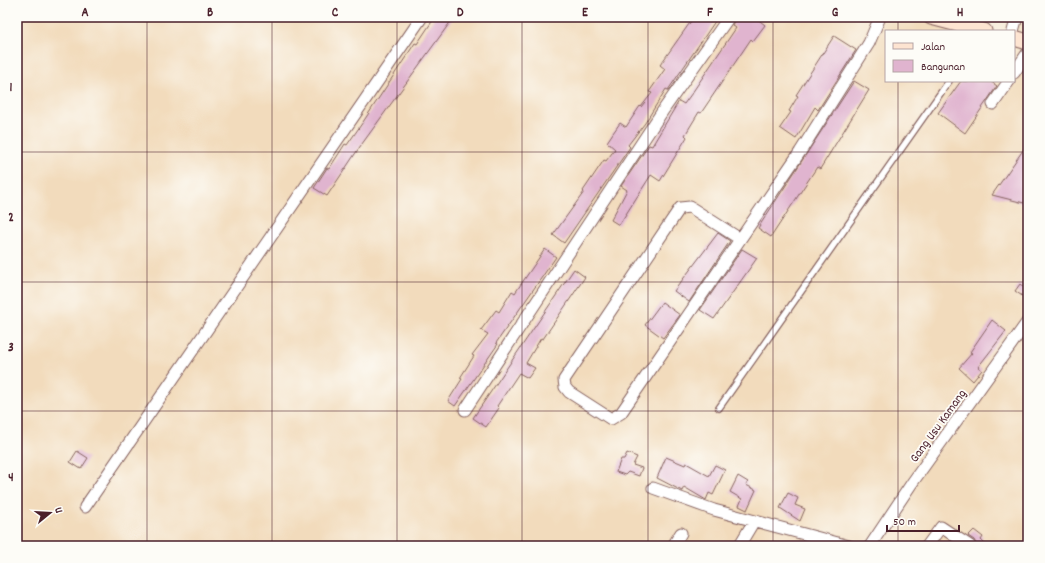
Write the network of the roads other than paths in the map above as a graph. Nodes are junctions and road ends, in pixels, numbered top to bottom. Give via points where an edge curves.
1 (422, 17) edge
2 (729, 17) edge
3 (880, 17) edge
4 (931, 17) edge
5 (1017, 17) edge
6 (960, 25) edge
7 (980, 30) edge
8 (1013, 30) edge
9 (1015, 38) edge
10 (1028, 42) edge
11 (1028, 52) edge
12 (1015, 72) edge
13 (948, 82) edge
14 (1008, 82) edge
15 (993, 104) dead end
16 (740, 239) junction
17 (1028, 321) edge
18 (720, 408) dead end
19 (465, 410) dead end
20 (653, 488) dead end
21 (85, 507) dead end
22 (754, 521) junction
23 (681, 533) dead end
24 (815, 542) edge
25 (673, 546) edge
26 (739, 546) edge
27 (849, 546) edge
28 (870, 546) edge
29 (927, 546) edge
30 (970, 546) edge

1 - 21 street
2 - 19 street via 664,109
3 - 16 street via 869,43 800,152
4 - 6 street
5 - 8 street
6 - 7 street
9 - 10 street
11 - 12 street
13 - 18 lane
14 - 15 street
16 - 16 street via 621,414 611,419 569,392 564,380 680,208 690,207
17 - 28 street, Gang Usu Kamang
20 - 22 street
22 - 24 street
22 - 26 street
23 - 25 street
24 - 27 street
29 - 30 street via 941,527

